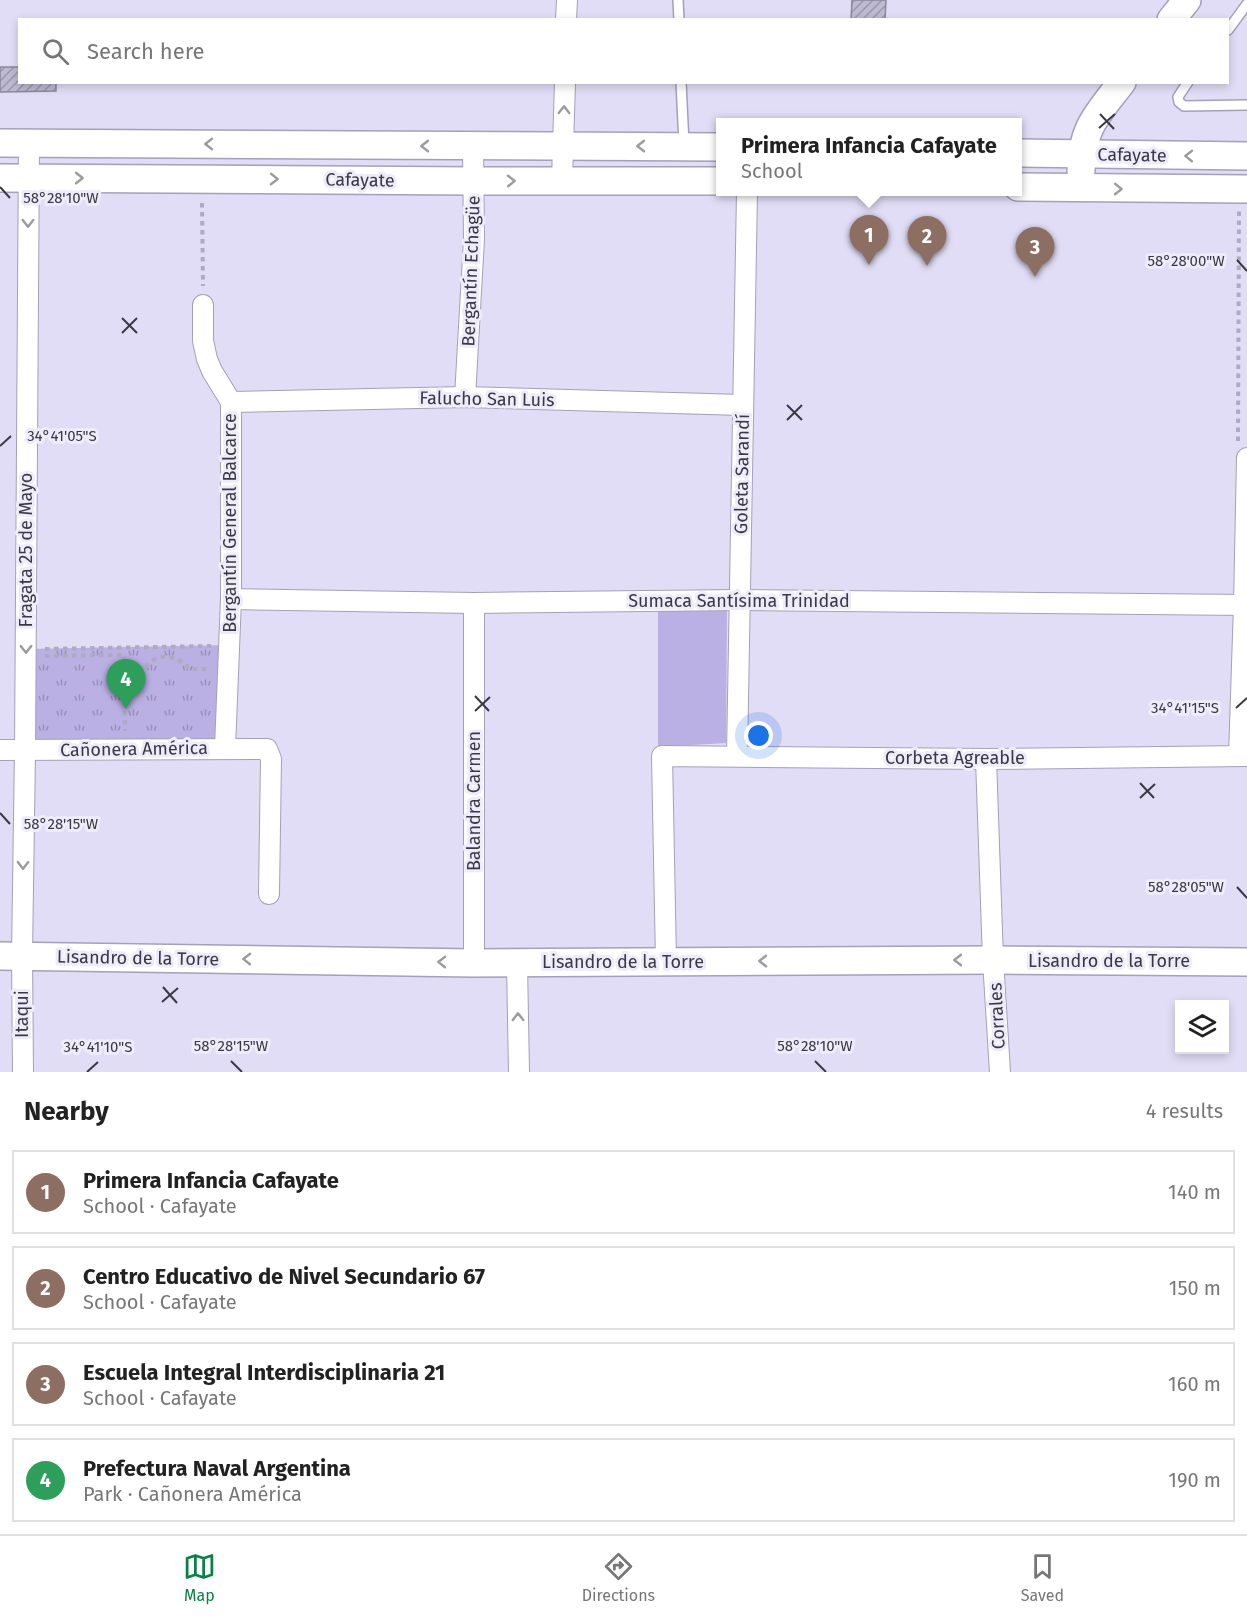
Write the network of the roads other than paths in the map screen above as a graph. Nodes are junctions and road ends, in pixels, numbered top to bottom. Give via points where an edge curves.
1 (567, 0) edge
2 (678, 0) edge
3 (1186, 0) edge
4 (1247, 4) edge
5 (566, 18) edge
6 (679, 18) edge
7 (1172, 18) edge
8 (1229, 27) edge
9 (565, 84) edge
10 (681, 84) edge
11 (1120, 84) edge
12 (1187, 84) edge
13 (1247, 105) edge
14 (0, 143) edge
15 (29, 143) junction
16 (473, 146) junction
17 (563, 146) junction
18 (684, 147) junction
19 (716, 147) edge
20 (1022, 153) edge
21 (1081, 154) junction
22 (1247, 156) edge
23 (0, 178) edge
24 (28, 178) junction
25 (562, 180) junction
26 (473, 181) junction
27 (716, 181) edge
28 (1022, 187) edge
29 (1081, 188) junction
30 (1247, 189) edge
31 (747, 196) edge
32 (203, 305) road end
33 (465, 397) junction
34 (231, 402) junction
35 (743, 405) junction
36 (1247, 458) edge
37 (231, 599) junction
38 (740, 600) junction
39 (474, 603) junction
40 (1246, 606) edge
41 (225, 748) junction
42 (0, 750) edge
43 (25, 750) junction
44 (737, 756) junction
45 (1243, 756) edge
46 (986, 759) junction
47 (269, 894) dead end
48 (11, 956) edge
49 (993, 960) junction
50 (666, 961) junction
51 (1247, 962) edge
52 (474, 963) junction
53 (517, 963) junction
54 (23, 1072) edge
55 (519, 1072) edge
56 (1000, 1072) edge

1 - 5 street
2 - 6 lane
3 - 7 street
4 - 8 lane
17 -> 9 street
10 - 18 lane
11 - 21 street via 1091,123
12 - 13 lane via 1178,97 1184,106
14 - 15 street, Cafayate
16 -> 15 street, Cafayate
15 - 24 street, Fragata 25 de Mayo
16 - 17 street, Cafayate
16 - 26 street, Bergantín Echagüe
18 -> 17 street, Cafayate
17 - 25 street
18 - 19 street, Cafayate
20 - 21 street, Cafayate
22 -> 21 street, Cafayate
21 - 29 street
23 - 24 street, Cafayate
24 -> 26 street, Cafayate
24 -> 43 street, Fragata 25 de Mayo
26 -> 25 street, Cafayate
25 - 27 street, Cafayate
26 - 33 street, Bergantín Echagüe via 474,239
28 - 29 street, Cafayate
29 -> 30 street, Cafayate
31 - 35 street, Goleta Sarandí
32 - 34 street, Bergantín General Balcarce via 207,360
33 - 34 street, Falucho San Luis
33 - 35 street, Falucho San Luis
34 - 37 street, Bergantín General Balcarce
35 - 38 street, Goleta Sarandí
36 - 40 street
37 - 39 street, Sumaca Santísima Trinidad
37 - 41 street, Bergantín General Balcarce
38 - 39 street, Sumaca Santísima Trinidad
38 - 40 street, Sumaca Santísima Trinidad
38 - 44 street, Goleta Sarandí
39 - 52 street, Balandra Carmen
40 - 45 street
41 - 43 street, Cañonera América
41 - 47 street, Cañonera América via 267,749 271,759
42 - 43 street, Cañonera América
43 -> 48 street, Fragata 25 de Mayo
44 - 46 street, Corbeta Agreable
44 - 50 street, Corbeta Agreable via 662,756
45 - 46 street, Corbeta Agreable
46 - 49 street, Corrales
52 -> 48 street, Lisandro de la Torre
48 - 54 street, Itaqui
49 -> 50 street, Lisandro de la Torre
49 - 51 street, Lisandro de la Torre
49 - 56 street, Corrales
50 - 53 street, Lisandro de la Torre
52 - 53 street, Lisandro de la Torre
55 -> 53 street

